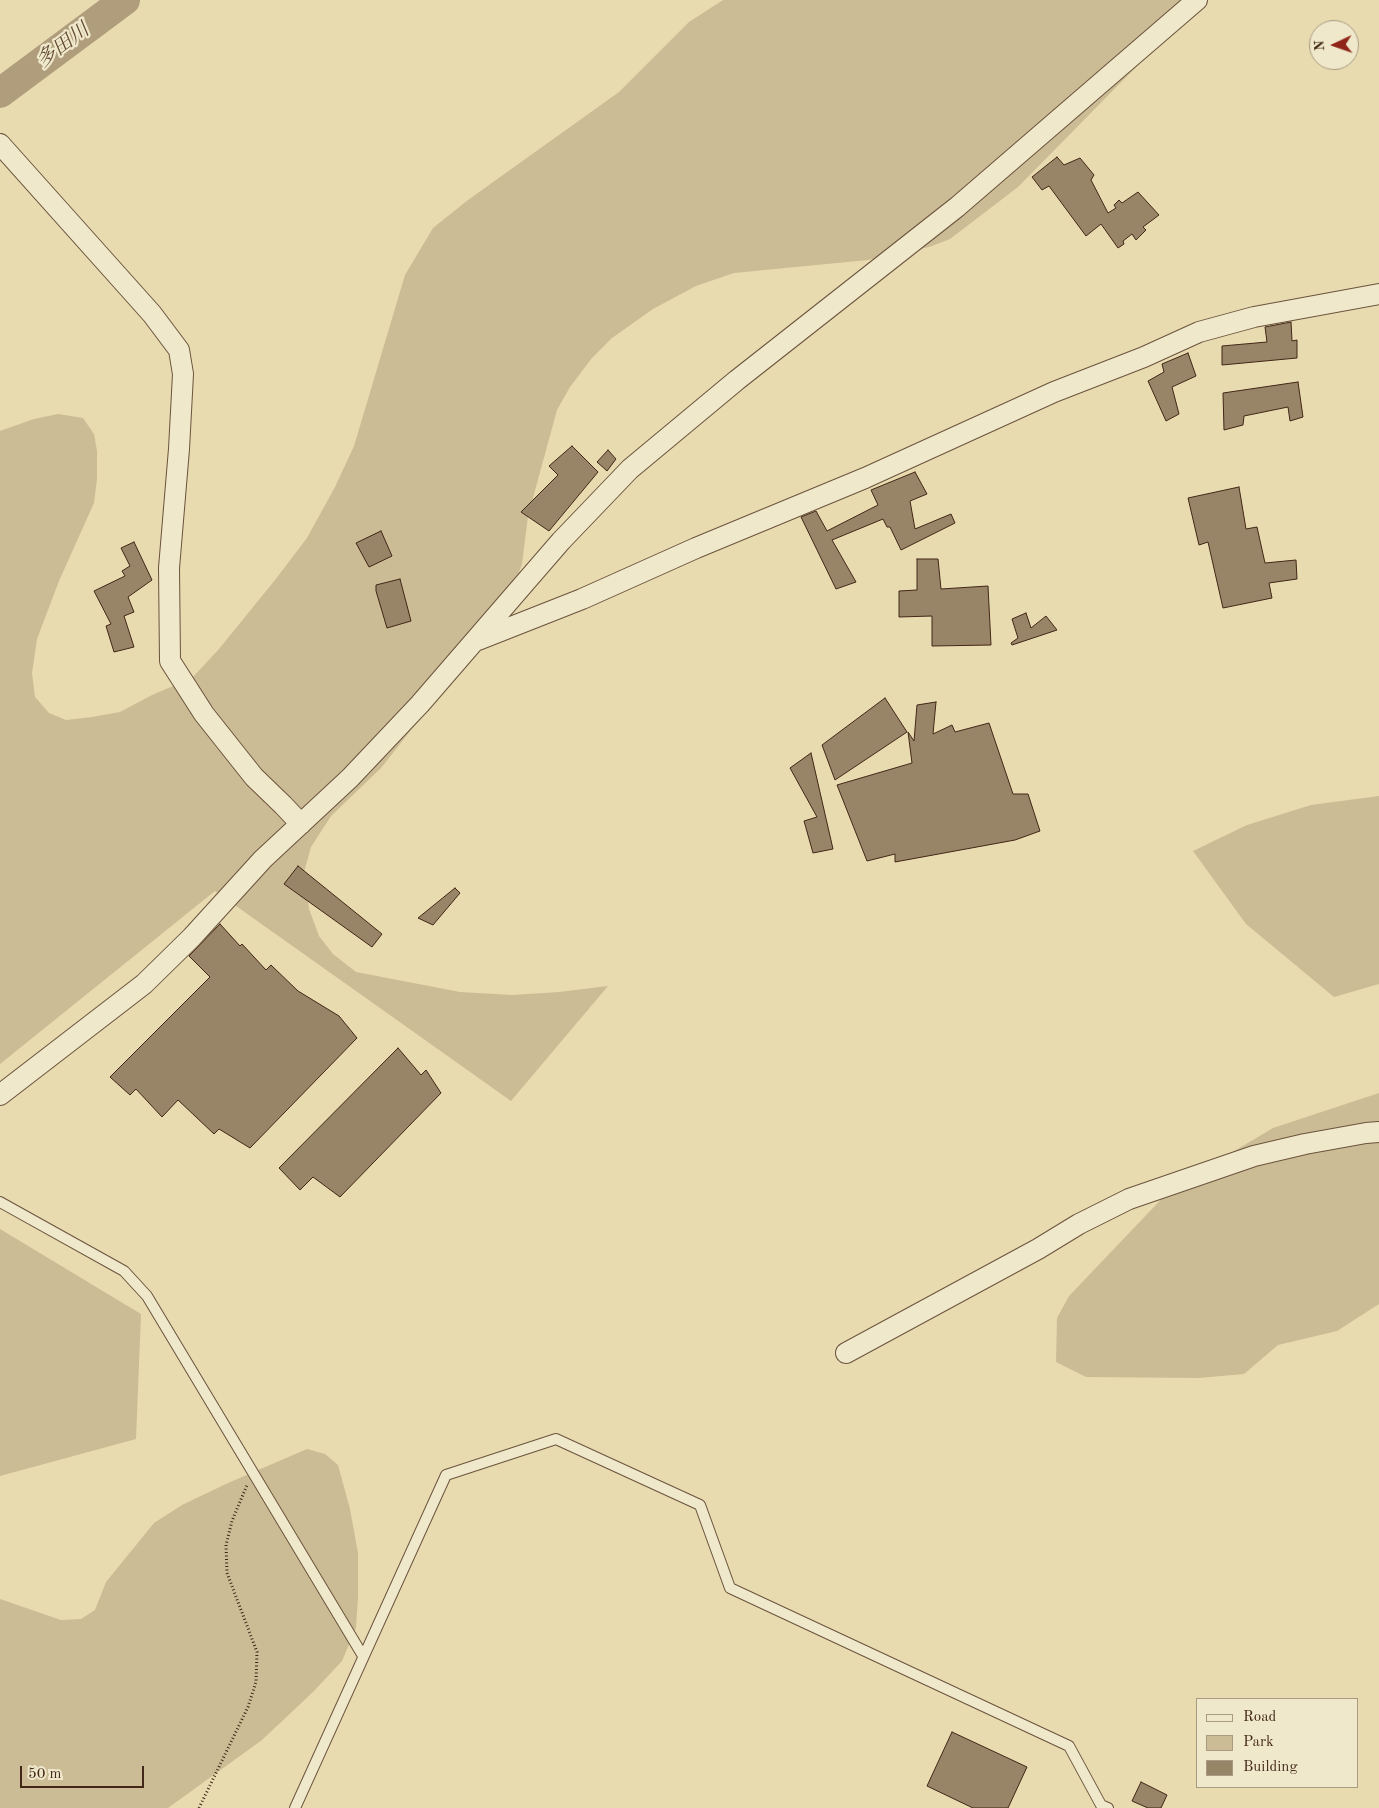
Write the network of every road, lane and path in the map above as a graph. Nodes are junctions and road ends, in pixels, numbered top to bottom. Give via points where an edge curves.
1 (1197, 0) edge
2 (6, 151) edge
3 (1379, 294) edge
4 (476, 641) junction
5 (301, 824) junction
6 (0, 1095) edge
7 (1379, 1132) edge
8 (0, 1202) edge
9 (846, 1353) dead end
10 (253, 1472) junction
11 (363, 1656) junction
12 (199, 1808) edge
13 (295, 1808) edge
14 (1108, 1808) edge

1 - 4 street via 957,207 630,468 561,540
2 - 5 street via 152,314 179,350 183,374 168,568 170,661 204,714 254,777
3 - 4 street via 1254,317 1199,332 1054,392 866,478
4 - 5 street via 350,778
5 - 6 street via 144,984
7 - 9 street via 1254,1156 1129,1200
8 - 10 lane via 130,1277 147,1296
10 - 11 lane
10 - 12 path via 232,1521 226,1545 227,1573 256,1652 256,1682 248,1707
11 - 13 lane
11 - 14 lane via 446,1475 556,1439 700,1505 730,1588 1069,1746 1101,1805

